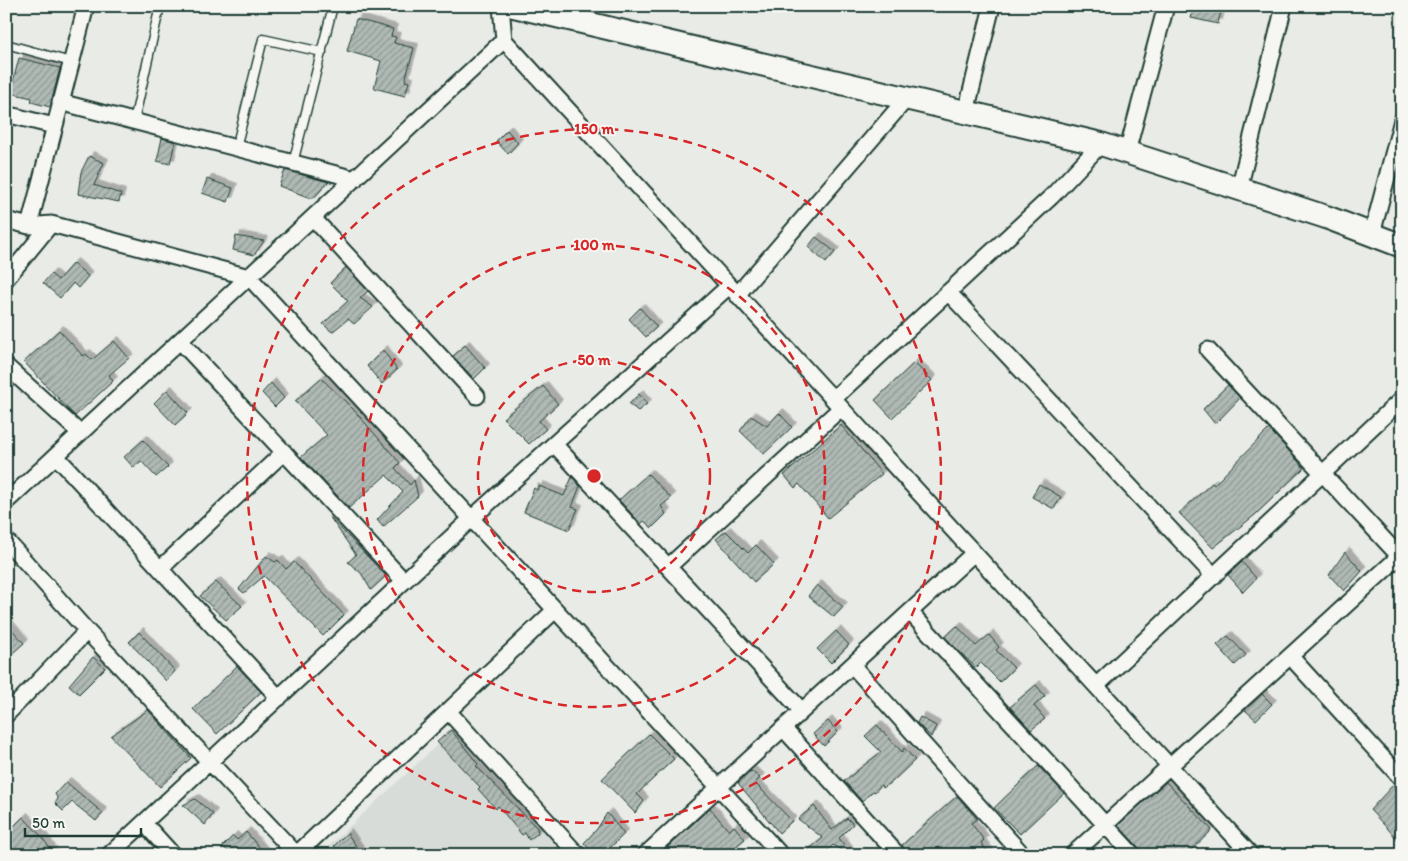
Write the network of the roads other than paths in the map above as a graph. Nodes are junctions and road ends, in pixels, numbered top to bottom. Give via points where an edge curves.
1 (86, 6) edge
2 (160, 6) edge
3 (333, 6) edge
4 (500, 6) edge
5 (514, 6) edge
6 (992, 6) edge
7 (1166, 6) edge
8 (1284, 6) edge
9 (504, 40) junction
10 (6, 44) edge
11 (322, 52) junction
12 (71, 62) junction
13 (907, 98) junction
14 (60, 102) junction
15 (966, 112) junction
16 (6, 114) edge
17 (1402, 120) edge
18 (134, 121) junction
19 (54, 126) junction
20 (1101, 144) junction
21 (236, 148) junction
22 (1127, 152) junction
23 (293, 163) junction
24 (355, 179) junction
25 (1239, 189) junction
26 (312, 218) junction
27 (6, 220) edge
28 (52, 224) junction
29 (29, 226) junction
30 (1372, 234) junction
31 (1402, 246) edge
32 (248, 277) junction
33 (6, 279) edge
34 (733, 290) junction
35 (948, 292) junction
36 (180, 340) junction
37 (1208, 350) dead end
38 (6, 366) edge
39 (477, 396) dead end
40 (1402, 399) edge
41 (837, 404) junction
42 (80, 433) junction
43 (554, 444) junction
44 (284, 452) junction
45 (56, 456) junction
46 (1323, 474) junction
47 (6, 502) edge
48 (472, 519) junction
49 (6, 540) edge
50 (974, 553) junction
51 (1401, 557) edge
52 (668, 567) junction
53 (160, 569) junction
54 (1214, 576) junction
55 (404, 581) junction
56 (555, 610) junction
57 (910, 612) junction
58 (87, 631) junction
59 (1290, 656) junction
60 (852, 664) junction
61 (1096, 686) junction
62 (279, 698) junction
63 (448, 711) junction
64 (802, 711) junction
65 (6, 715) edge
66 (783, 728) junction
67 (211, 761) junction
68 (1169, 766) junction
69 (1402, 780) edge
70 (718, 787) junction
71 (144, 823) junction
72 (1105, 825) junction
73 (297, 854) edge
74 (109, 855) edge
75 (172, 855) edge
76 (578, 855) edge
77 (645, 855) edge
78 (781, 855) edge
79 (898, 855) edge
80 (1023, 855) edge
81 (1072, 855) edge
82 (1133, 855) edge
83 (1251, 855) edge

1 - 12 street
2 - 18 lane
3 - 11 lane
4 - 9 street
5 - 13 main road
6 - 15 street
7 - 22 street
8 - 25 street
9 - 24 street
9 - 34 street
10 - 12 lane
11 - 21 lane via 264,39
11 - 23 lane
12 - 14 street
13 - 15 main road
13 - 34 street
14 - 18 street
14 - 19 street
15 - 20 main road
16 - 19 street
17 - 30 street
18 - 21 street
19 - 29 street
20 - 22 main road
20 - 35 street via 1052,196
21 - 23 street
22 - 25 main road
23 - 24 street
24 - 26 street
25 - 30 main road
26 - 32 street
26 - 39 street
27 - 29 street
28 - 29 street
28 - 32 street
28 - 33 street
30 - 31 main road
32 - 36 street
32 - 48 street
34 - 41 street
34 - 43 street
35 - 41 street
35 - 54 street
36 - 42 street
36 - 44 street
37 - 46 street
38 - 42 street
40 - 46 street
41 - 50 street
41 - 52 street
42 - 45 street
43 - 48 street
43 - 52 street
44 - 53 street
44 - 55 street
45 - 47 street
45 - 53 street
46 - 51 street
46 - 54 street
48 - 55 street
48 - 56 street
49 - 58 street
50 - 57 street
50 - 61 street
51 - 59 street
52 - 64 street
53 - 62 street
54 - 61 street
55 - 62 street
56 - 63 street
56 - 70 street
57 - 60 street
57 - 72 street
58 - 65 street
58 - 67 street
59 - 68 street
59 - 69 street
60 - 64 street
60 - 80 street
61 - 68 street
62 - 67 street
63 - 73 street
63 - 76 street
64 - 66 street
66 - 70 street
66 - 79 street
67 - 71 street
67 - 73 street
68 - 72 street
68 - 83 street
70 - 77 street
70 - 78 street
71 - 74 street
71 - 75 street
72 - 81 street
72 - 82 street

